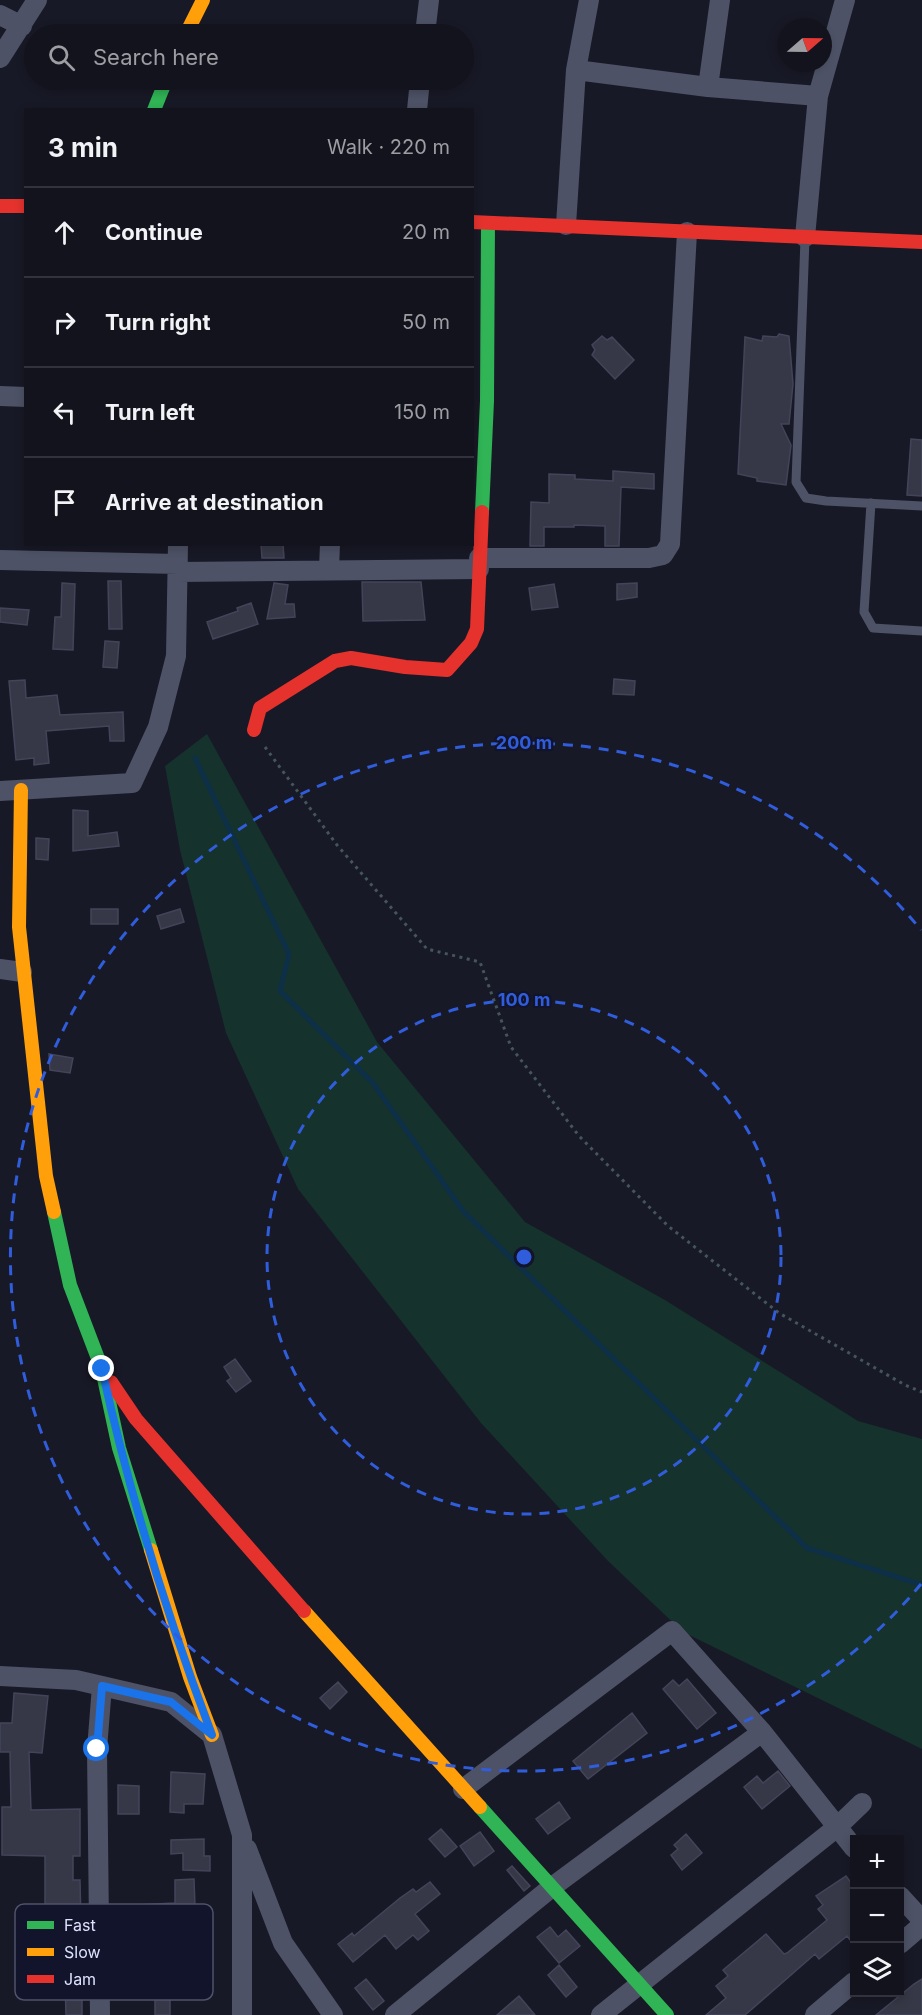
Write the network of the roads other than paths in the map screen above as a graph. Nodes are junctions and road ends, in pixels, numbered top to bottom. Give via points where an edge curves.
1 (37, 0) edge
2 (203, 0) edge
3 (429, 0) edge
4 (590, 0) edge
5 (720, 0) edge
6 (845, 0) edge
7 (0, 15) edge
8 (191, 24) edge
9 (425, 24) edge
10 (22, 26) junction
11 (0, 58) edge
12 (576, 70) junction
13 (708, 87) junction
14 (162, 90) edge
15 (419, 90) edge
16 (818, 96) junction
17 (155, 108) edge
18 (417, 108) edge
19 (0, 206) edge
20 (24, 206) edge
21 (474, 222) edge
22 (488, 223) junction
23 (566, 225) junction
24 (687, 232) junction
25 (805, 237) junction
26 (922, 242) edge
27 (0, 396) edge
28 (24, 397) edge
29 (871, 504) junction
30 (922, 506) edge
31 (330, 546) edge
32 (0, 560) edge
33 (178, 560) edge
34 (479, 563) junction
35 (329, 568) junction
36 (922, 625) edge
37 (922, 631) edge
38 (254, 730) road end
39 (21, 790) junction
40 (0, 791) edge
41 (0, 969) edge
42 (22, 972) junction
43 (102, 1369) junction
44 (0, 1676) edge
45 (102, 1686) junction
46 (762, 1732) junction
47 (212, 1735) junction
48 (463, 1789) junction
49 (862, 1803) dead end
50 (836, 1828) junction
51 (242, 1835) junction
52 (850, 1843) edge
53 (552, 1887) junction
54 (904, 1900) edge
55 (99, 1904) edge
56 (922, 1920) edge
57 (922, 1924) edge
58 (901, 1943) edge
59 (641, 1984) junction
60 (850, 1986) edge
61 (100, 2000) edge
62 (100, 2015) edge
63 (242, 2015) edge
64 (333, 2015) edge
65 (395, 2015) edge
66 (601, 2015) edge
67 (667, 2015) edge
68 (815, 2015) edge

1 - 10 street
2 - 8 street
3 - 9 street
4 - 12 street
5 - 13 street
6 - 16 street
7 - 10 street
10 - 11 street
12 - 13 street
12 - 23 street
13 - 16 street
14 - 17 street
15 - 18 street
16 - 25 street
19 - 20 street
21 - 22 street
22 - 23 street
22 - 34 street via 487,401
23 - 24 street
24 - 25 street
24 - 34 street via 670,544 663,555 650,558
25 - 26 street
25 - 29 lane via 796,482 806,498
27 - 28 street
29 - 30 lane
29 - 37 lane via 864,612 873,628
31 - 35 street
32 - 33 street
33 - 35 street
33 - 39 street via 176,656 158,727 132,783
34 - 35 street
34 - 38 street via 474,640 447,670 351,658 335,661 260,708
36 - 37 lane
39 - 40 street
39 - 42 street
41 - 42 street
42 - 43 street via 46,1176 70,1285
43 - 47 street via 119,1448 190,1677
43 - 48 street via 136,1419
44 - 45 street via 76,1680
45 - 47 street via 171,1702
45 - 55 street via 97,1749
46 - 48 street via 672,1631
46 - 50 street
46 - 53 street
47 - 51 street
48 - 53 street
49 - 50 street
50 - 52 street
50 - 59 street
51 - 63 street
51 - 64 street via 283,1943
53 - 59 street
53 - 65 street
54 - 56 street
57 - 58 street
59 - 66 street
59 - 67 street
60 - 68 street
61 - 62 street

